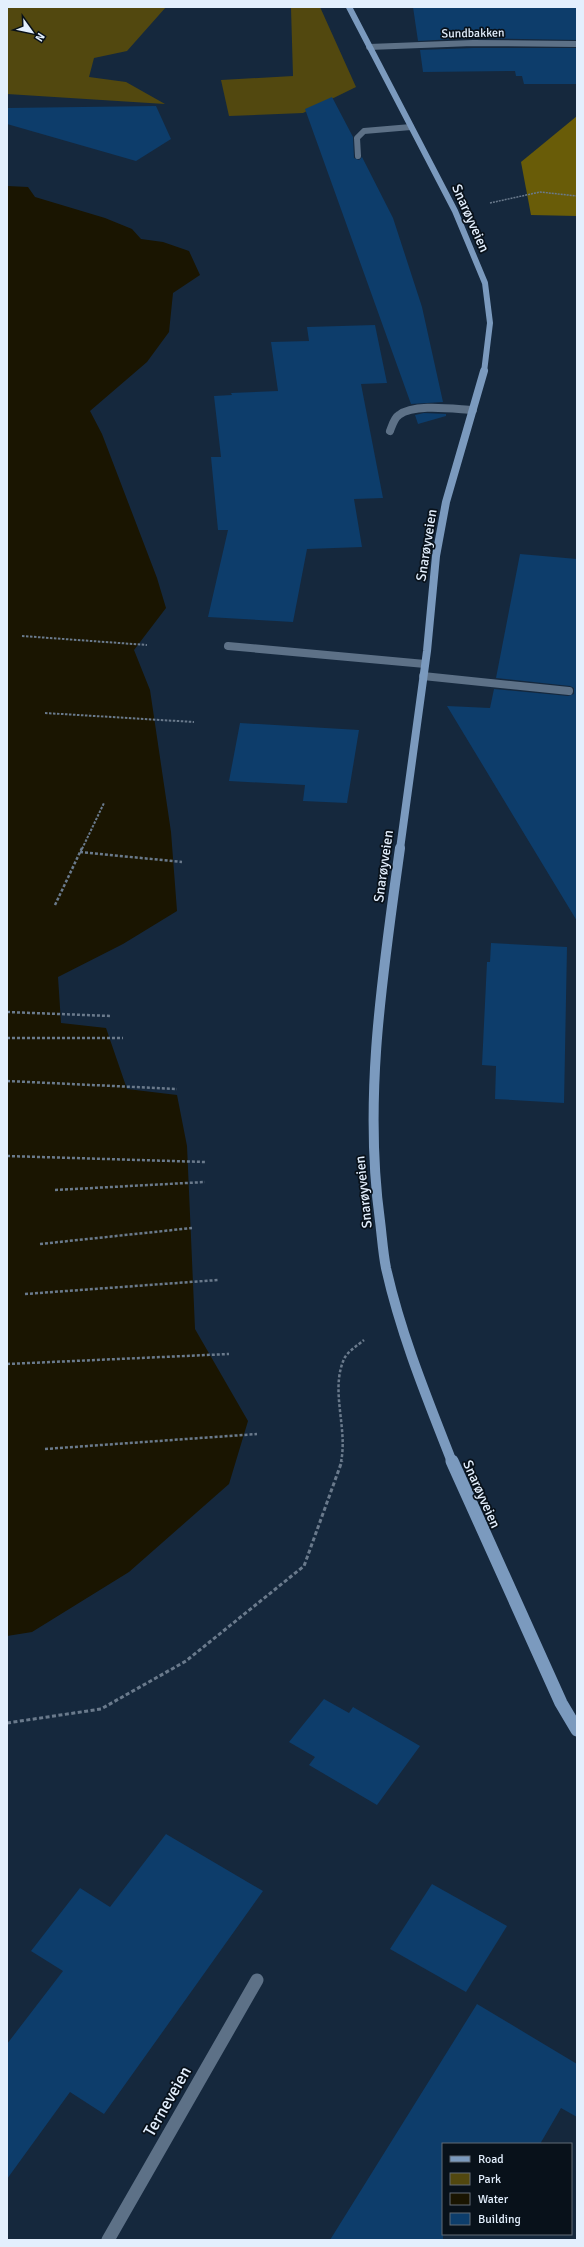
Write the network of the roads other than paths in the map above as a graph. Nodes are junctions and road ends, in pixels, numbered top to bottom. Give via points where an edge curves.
1 (349, 7) edge
2 (577, 44) edge
3 (369, 47) junction
4 (411, 127) junction
5 (358, 156) dead end
6 (473, 410) junction
7 (390, 431) dead end
8 (228, 646) dead end
9 (425, 664) junction
10 (423, 676) junction
11 (569, 691) dead end
12 (577, 1730) edge
13 (257, 1980) dead end
14 (108, 2240) edge

1 - 3 street, Snarøyveien
2 - 3 street, Sundbakken via 473,43
3 - 4 street, Snarøyveien
4 - 5 street via 364,131 356,138
4 - 6 street, Snarøyveien via 455,211 485,283 490,303 486,365
6 - 7 street via 406,411 398,415
6 - 9 street, Snarøyveien via 446,502 436,556
8 - 9 street
9 - 10 street, Snarøyveien
10 - 11 street
10 - 12 street, Snarøyveien via 388,931 374,1084 373,1142 385,1260 403,1332 433,1416 505,1581
13 - 14 street, Terneveien

